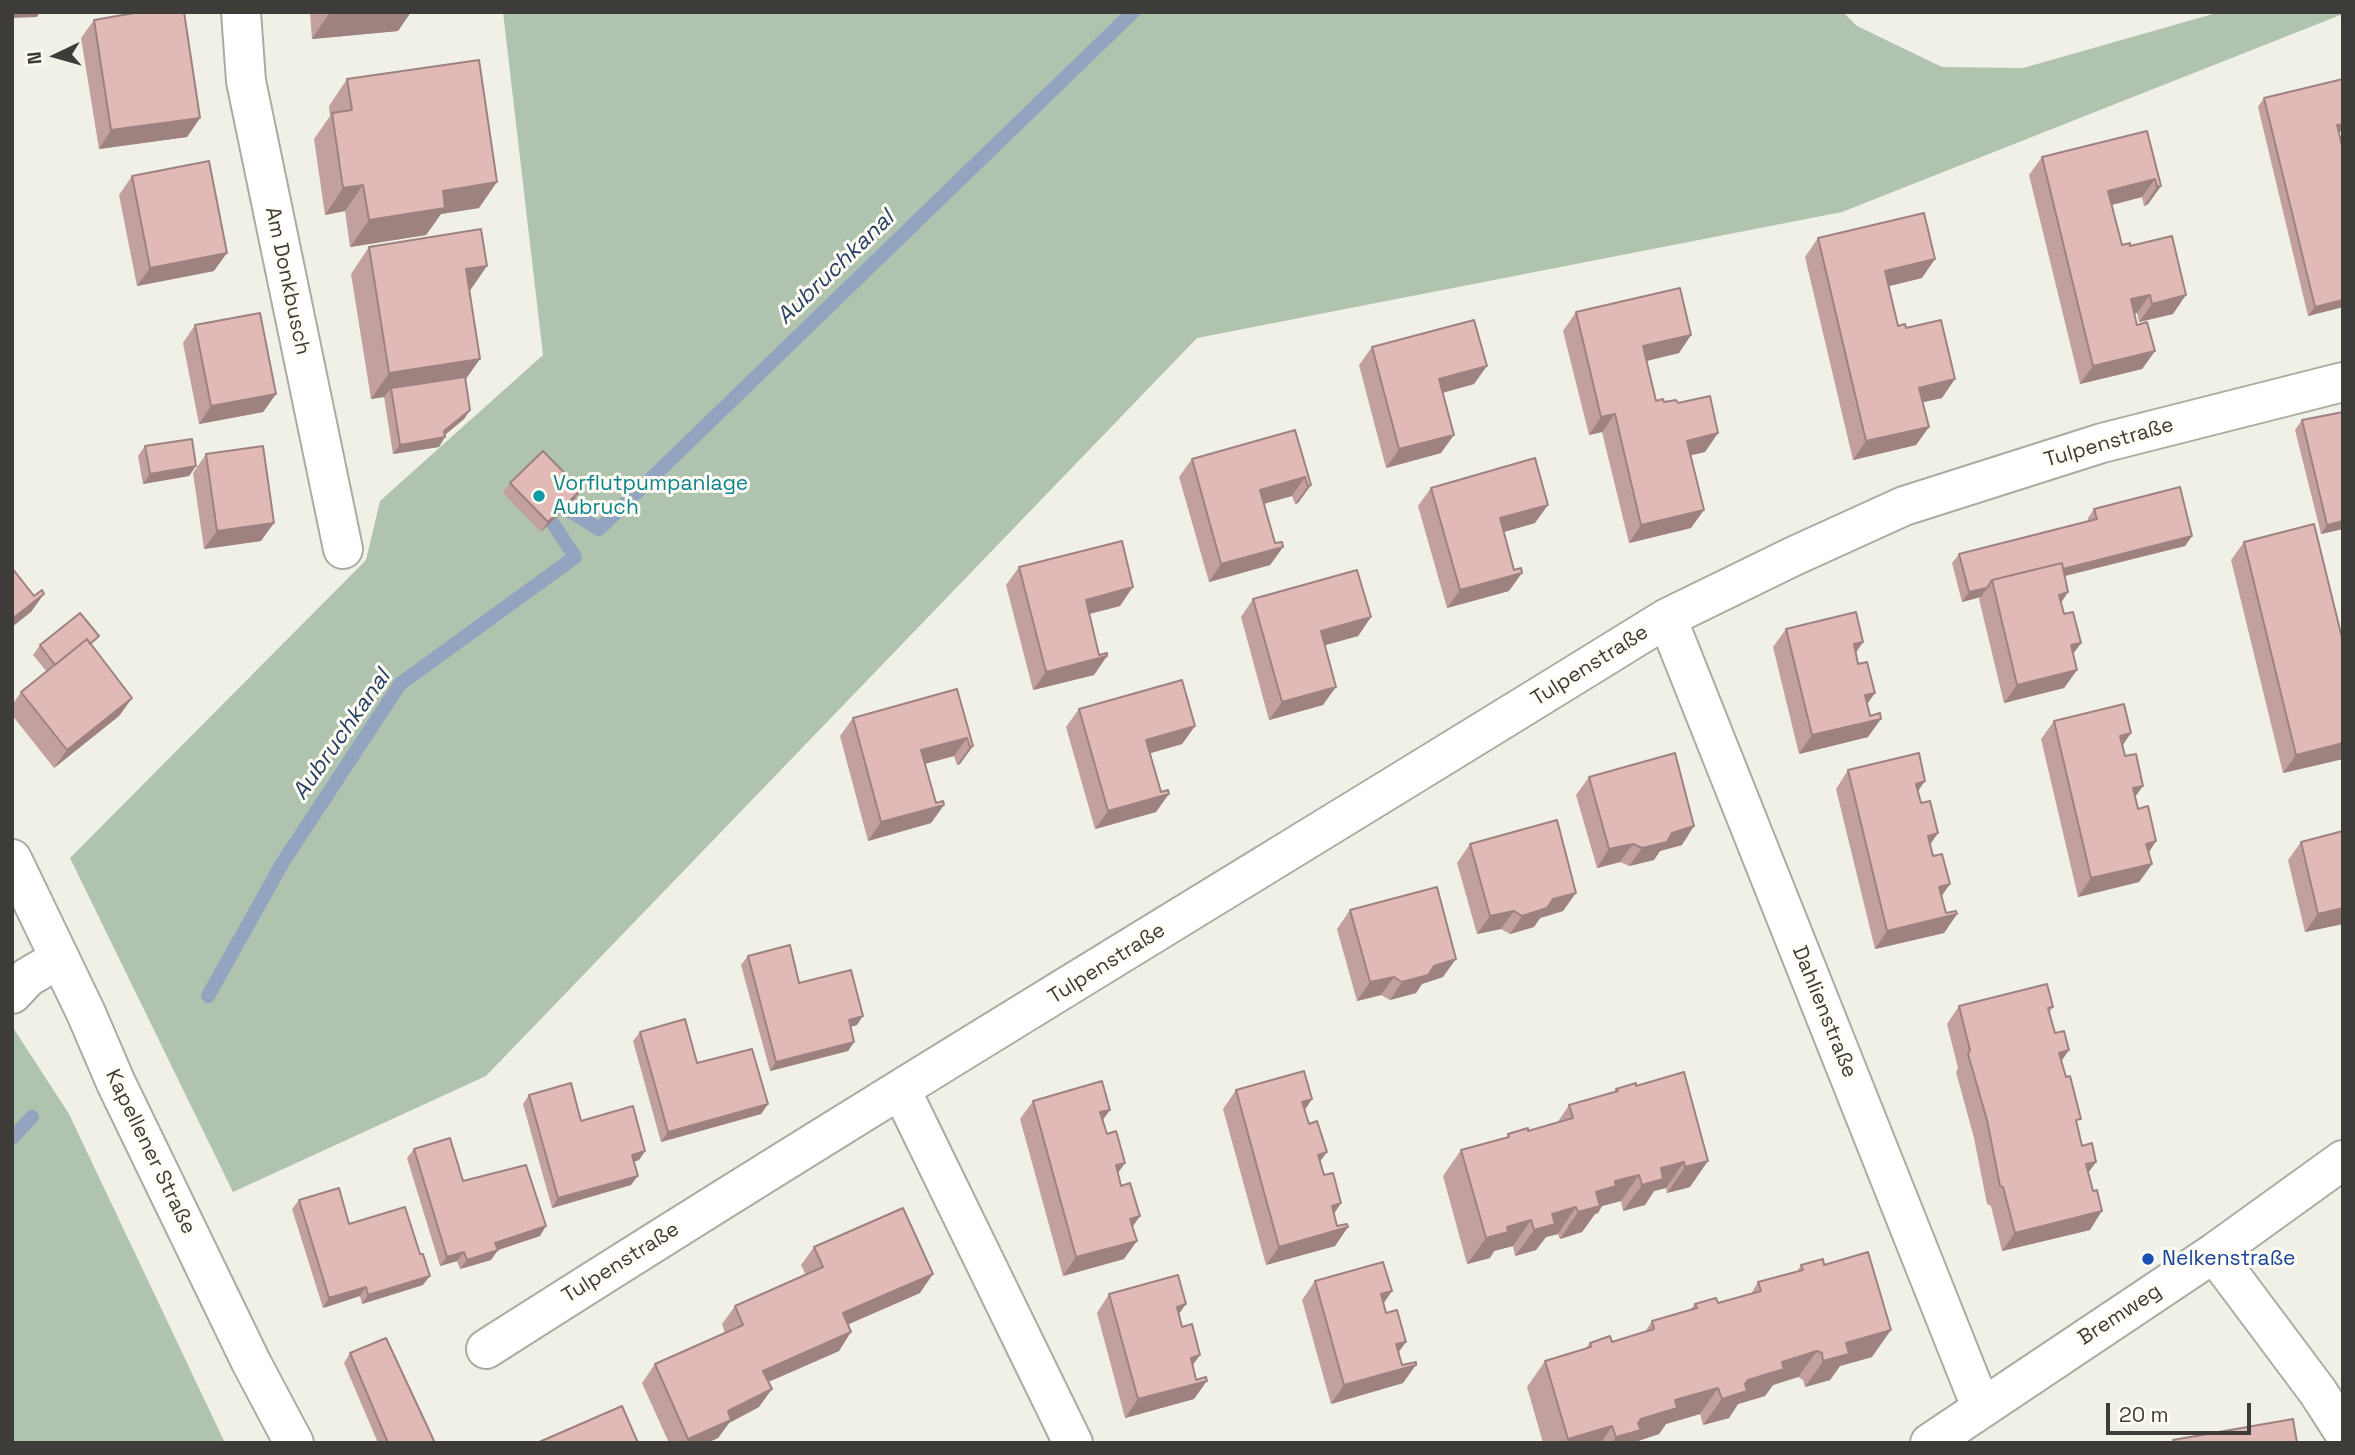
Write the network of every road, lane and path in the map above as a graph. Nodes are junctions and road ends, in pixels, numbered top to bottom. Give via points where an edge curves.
1 (241, 12) edge
2 (2343, 382) edge
3 (342, 548) dead end
4 (1667, 618) junction
5 (12, 859) edge
6 (59, 959) junction
7 (12, 995) edge
8 (901, 1090) junction
9 (2343, 1160) edge
10 (2214, 1253) junction
11 (486, 1349) dead end
12 (1981, 1407) junction
13 (2343, 1431) edge
14 (294, 1443) edge
15 (1073, 1443) edge
16 (1930, 1443) edge

1 - 3 street, Am Donkbusch via 246,81
2 - 4 street, Tulpenstraße via 2102,443 1904,506
4 - 8 street, Tulpenstraße
4 - 12 street, Dahlienstraße
5 - 6 street, Kapellener Straße
6 - 7 street via 28,977
6 - 14 street, Kapellener Straße
8 - 11 street, Tulpenstraße
8 - 15 street
9 - 10 street, Bremweg
10 - 12 street, Bremweg
10 - 13 street
12 - 16 street, Bremweg

